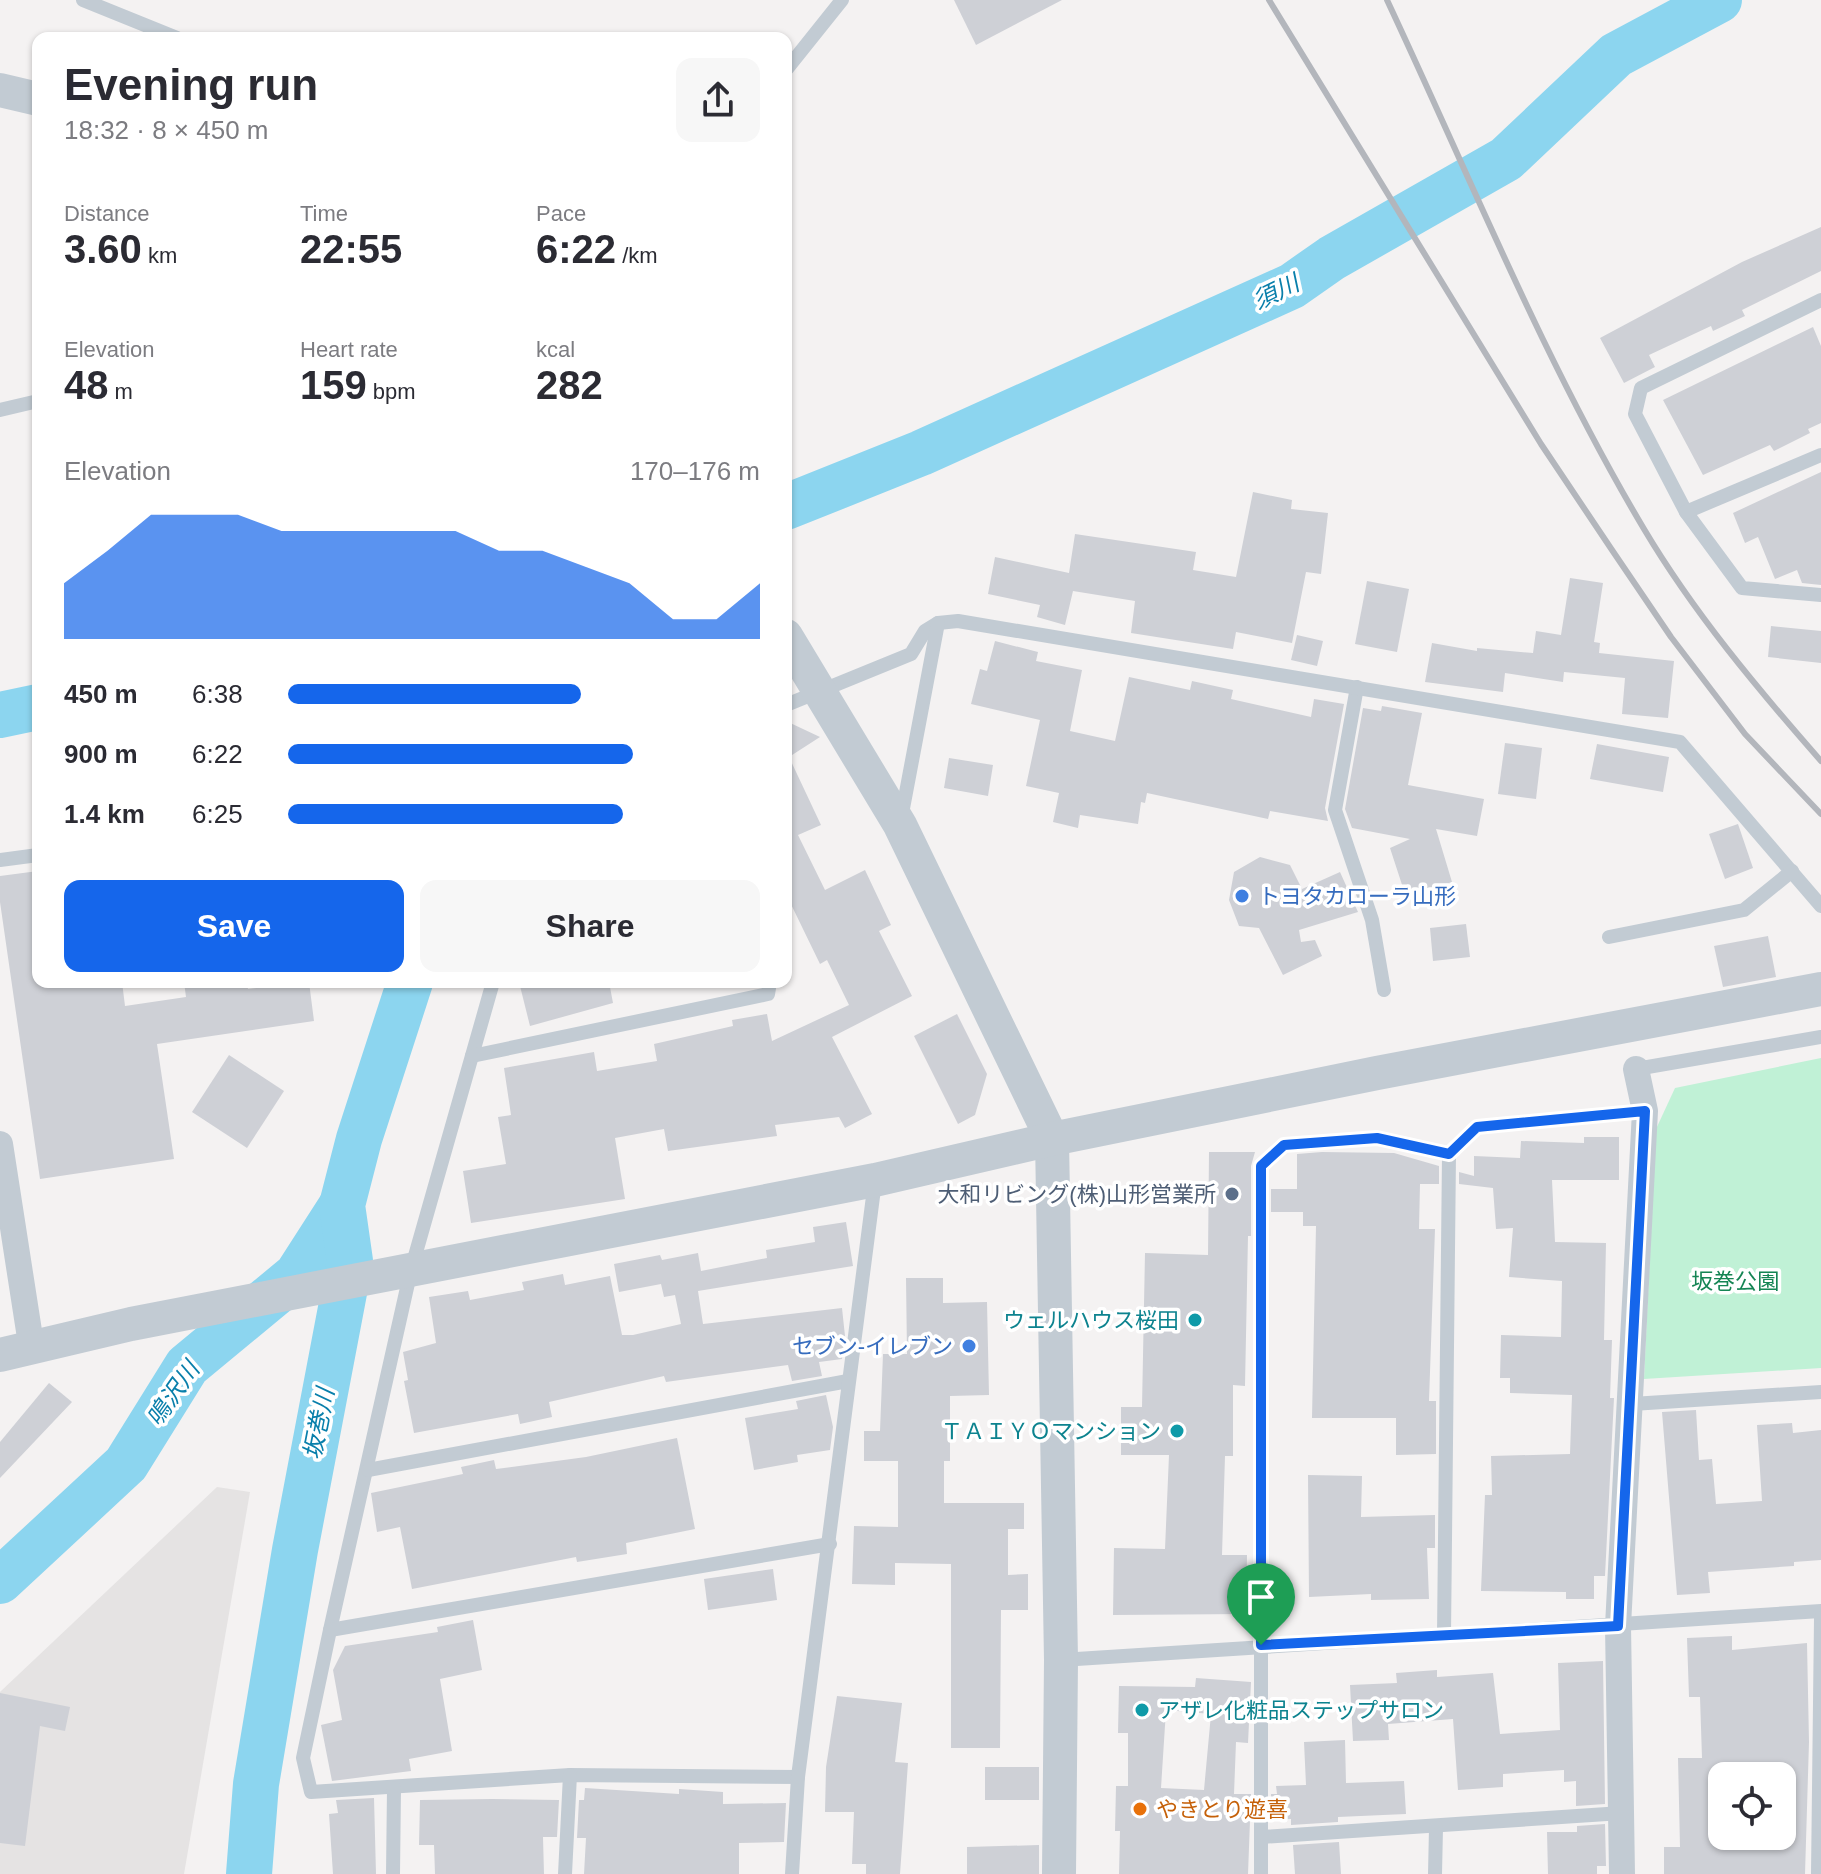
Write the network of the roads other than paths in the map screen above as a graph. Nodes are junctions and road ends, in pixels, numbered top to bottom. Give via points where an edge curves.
1 (83, 0) edge
2 (842, 0) edge
3 (162, 32) edge
4 (792, 62) edge
5 (0, 90) edge
6 (32, 98) edge
7 (1821, 300) edge
8 (32, 402) edge
9 (0, 410) edge
10 (1821, 455) edge
11 (1686, 512) junction
12 (1821, 595) edge
13 (938, 623) junction
14 (802, 665) edge
15 (1357, 687) junction
16 (792, 690) edge
17 (900, 825) junction
18 (32, 856) edge
19 (0, 860) edge
20 (1792, 871) junction
21 (1821, 906) edge
22 (1609, 937) dead end
23 (491, 988) edge
24 (769, 988) edge
25 (1821, 989) edge
26 (1384, 990) dead end
27 (1821, 1037) edge
28 (472, 1056) junction
29 (1636, 1069) joint
30 (1645, 1111) junction
31 (1052, 1139) junction
32 (0, 1144) edge
33 (1449, 1154) junction
34 (875, 1180) junction
35 (395, 1273) junction
36 (16, 1350) edge
37 (848, 1381) junction
38 (1821, 1392) edge
39 (1632, 1404) junction
40 (368, 1470) junction
41 (830, 1544) junction
42 (1821, 1611) edge
43 (1821, 1618) edge
44 (1618, 1626) junction
45 (330, 1630) junction
46 (1444, 1635) junction
47 (1261, 1645) junction
48 (1061, 1660) junction
49 (1821, 1736) edge
50 (570, 1775) junction
51 (798, 1777) junction
52 (394, 1788) junction
53 (1622, 1813) junction
54 (1436, 1828) junction
55 (1261, 1837) junction
56 (393, 1874) edge
57 (565, 1874) edge
58 (792, 1874) edge
59 (1059, 1874) edge
60 (1261, 1874) edge
61 (1435, 1874) edge
62 (1622, 1874) edge
63 (1818, 1874) edge

1 - 3 lane
2 - 4 lane
5 - 6 street
7 - 11 lane via 1641,388 1635,414
8 - 9 lane
10 - 11 lane
11 - 12 lane via 1742,588
13 - 14 lane via 925,631 911,654
13 - 15 lane via 958,621
13 - 17 lane
14 - 16 lane
14 - 17 street
15 - 20 lane via 1680,742
15 - 26 lane via 1335,810 1372,920
17 - 31 street
18 - 19 lane
20 - 21 lane
20 - 22 lane via 1744,910
23 - 28 lane
24 - 28 lane via 768,994
25 - 31 street
27 - 29 lane
28 - 35 lane
29 - 30 street
30 - 33 lane via 1477,1127
30 - 39 street
31 - 34 street
31 - 48 street
32 - 36 street
33 - 46 lane
33 - 47 lane via 1377,1138 1284,1145 1261,1166
34 - 35 street
34 - 37 lane
35 - 36 street
35 - 40 lane
37 - 40 lane
37 - 41 lane
38 - 39 lane
39 - 44 street
40 - 45 lane
41 - 45 lane
41 - 51 lane
42 - 44 lane
43 - 49 lane
44 - 46 lane
44 - 53 street
45 - 52 lane via 303,1758 311,1792
46 - 47 lane
47 - 48 lane
47 - 55 lane
48 - 59 street
49 - 63 lane
50 - 51 lane
50 - 52 lane
50 - 57 lane
51 - 58 lane
52 - 56 lane
53 - 54 lane
53 - 62 street
54 - 55 lane
54 - 61 lane
55 - 60 lane

